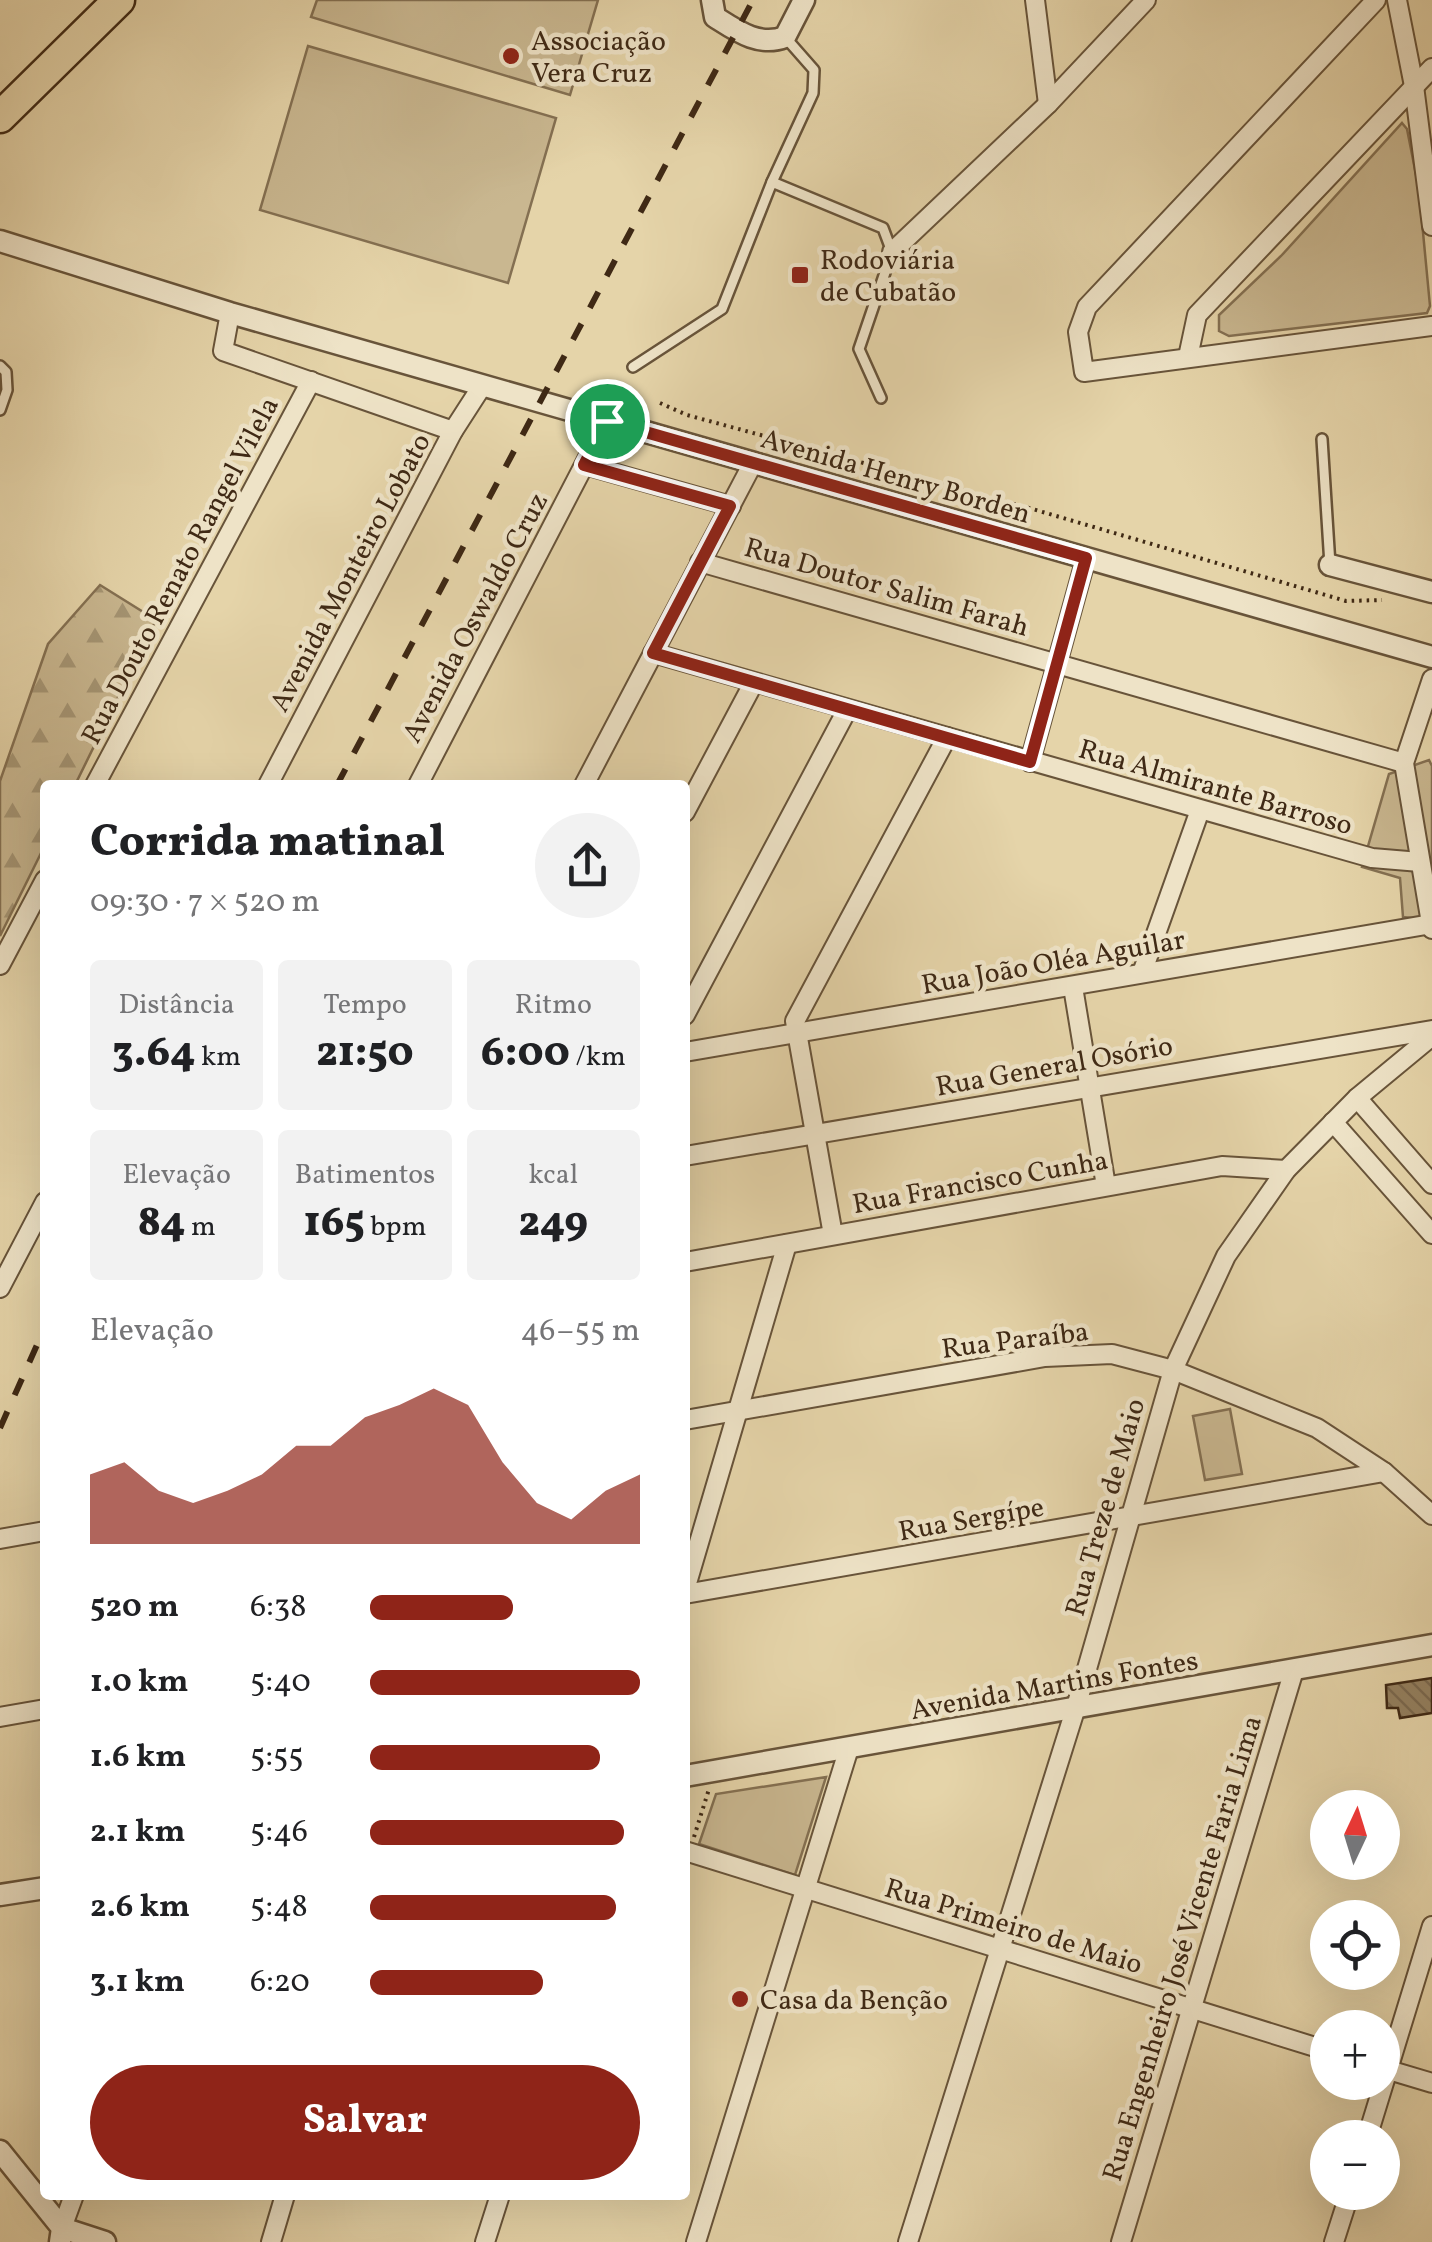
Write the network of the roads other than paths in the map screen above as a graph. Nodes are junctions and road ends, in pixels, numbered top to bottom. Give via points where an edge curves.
1 (118, 0) edge
2 (712, 0) edge
3 (804, 0) edge
4 (1035, 0) edge
5 (1146, 0) edge
6 (1376, 0) edge
7 (1397, 0) edge
8 (785, 37) junction
9 (1432, 68) edge
10 (1414, 86) junction
11 (1048, 104) junction
12 (0, 117) edge
13 (772, 182) junction
14 (1432, 226) edge
15 (0, 241) edge
16 (892, 252) junction
17 (230, 313) junction
18 (1432, 326) edge
19 (1188, 358) junction
20 (0, 366) edge
21 (633, 368) dead end
22 (310, 381) junction
23 (482, 386) junction
24 (881, 398) dead end
25 (0, 410) edge
26 (607, 421) junction
27 (453, 431) junction
28 (1322, 439) dead end
29 (753, 463) junction
30 (584, 465) junction
31 (730, 506) junction
32 (1086, 558) junction
33 (700, 562) junction
34 (1330, 564) joint
35 (1432, 592) edge
36 (653, 653) junction
37 (1432, 657) edge
38 (1058, 663) junction
39 (1432, 679) edge
40 (753, 684) junction
41 (847, 710) junction
42 (947, 737) junction
43 (1030, 762) junction
44 (1404, 762) junction
45 (98, 780) edge
46 (271, 780) edge
47 (421, 780) edge
48 (587, 780) edge
49 (690, 803) edge
50 (1200, 810) junction
51 (1420, 862) junction
52 (40, 889) edge
53 (1431, 926) edge
54 (0, 965) edge
55 (1142, 973) junction
56 (1073, 987) junction
57 (690, 1007) edge
58 (1432, 1032) edge
59 (797, 1033) junction
60 (690, 1051) edge
61 (1090, 1086) junction
62 (1357, 1098) junction
63 (1334, 1122) junction
64 (817, 1134) junction
65 (690, 1155) edge
66 (1286, 1170) junction
67 (1432, 1184) edge
68 (1106, 1186) junction
69 (40, 1212) edge
70 (1432, 1234) edge
71 (833, 1235) junction
72 (787, 1244) junction
73 (690, 1261) edge
74 (0, 1288) edge
75 (1173, 1370) junction
76 (740, 1410) junction
77 (690, 1419) edge
78 (1384, 1472) junction
79 (1432, 1515) edge
80 (1129, 1519) junction
81 (40, 1532) edge
82 (0, 1539) edge
83 (690, 1575) edge
84 (690, 1591) edge
85 (1432, 1645) edge
86 (1294, 1670) junction
87 (1076, 1707) junction
88 (40, 1710) edge
89 (0, 1717) edge
90 (849, 1748) junction
91 (690, 1775) edge
92 (690, 1852) edge
93 (40, 1889) edge
94 (808, 1890) junction
95 (0, 1895) edge
96 (1432, 1926) edge
97 (999, 1951) junction
98 (1192, 2008) junction
99 (1400, 2023) edge
100 (1310, 2045) edge
101 (1400, 2073) edge
102 (1432, 2083) edge
103 (0, 2151) edge
104 (15, 2171) junction
105 (40, 2181) edge
106 (72, 2200) edge
107 (284, 2200) edge
108 (498, 2200) edge
109 (1344, 2210) edge
110 (61, 2235) edge
111 (104, 2242) edge
112 (271, 2242) edge
113 (485, 2242) edge
114 (696, 2242) edge
115 (908, 2242) edge
116 (1121, 2242) edge
117 (1334, 2242) edge

1 - 12 highway
2 - 8 street via 715,17 737,31 772,42
3 - 8 street
4 - 11 street
5 - 11 street
6 - 19 street via 1087,306 1078,332 1084,372
7 - 10 street
8 - 13 lane via 814,70 813,93
9 - 10 street
10 - 14 street
10 - 19 street via 1197,316
11 - 16 street
13 - 16 lane via 883,228
13 - 21 lane via 722,309
15 - 17 street, Avenida Henry Borden
16 - 24 lane via 859,349
17 - 22 street via 223,351
17 - 23 street, Avenida Henry Borden
18 - 19 street
20 - 25 lane via 7,390
22 - 27 street
22 - 45 street, Rua Douto Renato Rangel Vilela
23 - 26 street, Avenida Henry Borden
23 - 27 street, Avenida Monteiro Lobato
26 - 29 street, Avenida Henry Borden
26 - 30 street, Avenida Oswaldo Cruz
27 - 46 street, Avenida Monteiro Lobato
28 - 34 lane
29 - 31 street
29 - 32 street, Avenida Henry Borden
30 - 31 street
30 - 47 street, Avenida Oswaldo Cruz
31 - 33 street
32 - 37 street, Avenida Henry Borden
32 - 38 street
33 - 36 street
33 - 38 street, Rua Doutor Salim Farah
34 - 35 street
36 - 40 street, Rua Almirante Barroso
36 - 48 street
38 - 43 street
38 - 44 street, Rua Doutor Salim Farah
39 - 44 street
40 - 41 street, Rua Almirante Barroso
40 - 49 street
41 - 42 street, Rua Almirante Barroso
41 - 57 street
42 - 43 street, Rua Almirante Barroso
42 - 59 street via 795,1021
43 - 50 street, Rua Almirante Barroso
44 - 51 street
50 - 51 street, Rua Almirante Barroso via 1372,858
50 - 55 street
51 - 53 street
52 - 54 street
53 - 55 street, Rua João Oléa Aguilar
55 - 56 street, Rua João Oléa Aguilar
56 - 59 street, Rua João Oléa Aguilar
56 - 61 street
58 - 61 street, Rua General Osório
58 - 62 street, Rua Treze de Maio
59 - 60 street, Rua João Oléa Aguilar
59 - 64 street
61 - 64 street, Rua General Osório
61 - 68 street
62 - 63 street, Rua Treze de Maio
62 - 67 street
63 - 66 street, Rua Treze de Maio
63 - 70 street
64 - 65 street, Rua General Osório
64 - 71 street
66 - 68 street, Rua Francisco Cunha via 1222,1166
66 - 75 street, Rua Treze de Maio via 1226,1256
68 - 71 street, Rua Francisco Cunha
69 - 74 street
71 - 72 street, Rua Francisco Cunha
72 - 73 street, Rua Francisco Cunha
72 - 76 street
75 - 76 street, Rua Paraíba via 1112,1354 1045,1358
75 - 78 street, Rua Paraíba via 1317,1428
75 - 80 street, Rua Treze de Maio
76 - 77 street, Rua Paraíba
76 - 83 street
78 - 79 street, Rua Paraíba
78 - 80 street, Rua Sergípe
80 - 84 street, Rua Sergípe
80 - 87 street, Rua Treze de Maio
81 - 82 street
85 - 86 street, Avenida Martins Fontes
86 - 87 street, Avenida Martins Fontes
86 - 98 street, Rua Engenheiro José Vicente Faria Lima
87 - 90 street, Avenida Martins Fontes
87 - 97 street, Rua Treze de Maio
88 - 89 street
90 - 91 street, Avenida Martins Fontes
90 - 94 street
92 - 94 street, Rua Primeiro de Maio
93 - 95 street
94 - 97 street, Rua Primeiro de Maio
94 - 114 street
96 - 99 street
97 - 98 street, Rua Primeiro de Maio
97 - 115 street, Rua Treze de Maio
98 - 100 street, Rua Primeiro de Maio
98 - 116 street, Rua Engenheiro José Vicente Faria Lima
101 - 102 street
103 - 104 street
104 - 105 street
104 - 110 street
106 - 110 street
107 - 112 street
108 - 113 street
109 - 117 street
110 - 111 street

